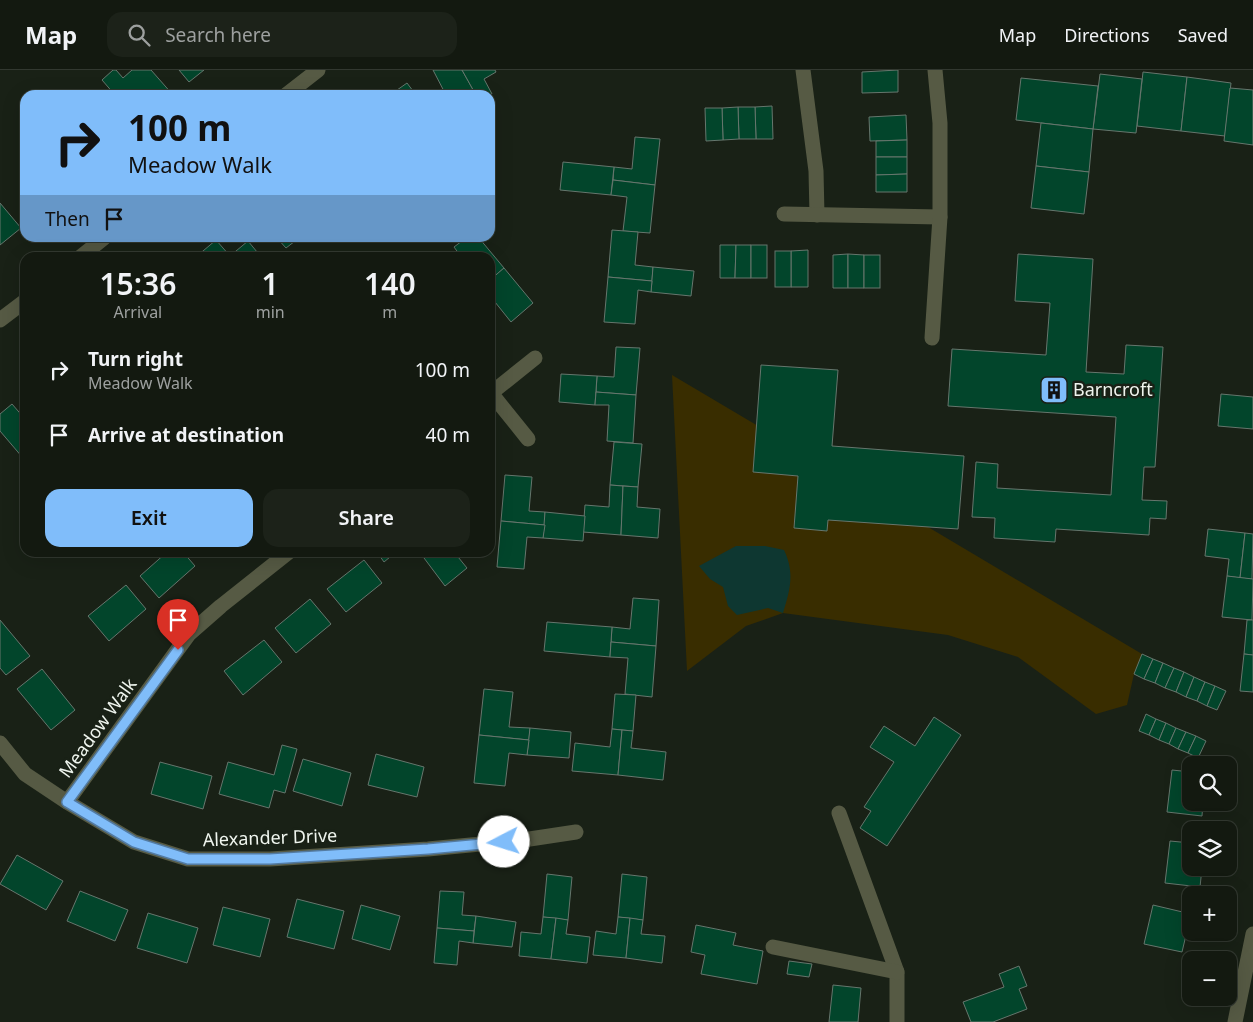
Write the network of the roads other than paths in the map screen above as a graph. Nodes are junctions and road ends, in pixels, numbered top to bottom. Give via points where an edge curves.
1 (318, 70) edge
2 (804, 70) edge
3 (935, 70) edge
4 (292, 90) edge
5 (784, 214) dead end
6 (817, 215) junction
7 (940, 216) junction
8 (99, 242) edge
9 (86, 252) edge
10 (20, 305) edge
11 (0, 320) edge
12 (932, 338) dead end
13 (535, 358) dead end
14 (495, 390) edge
15 (495, 400) edge
16 (528, 439) dead end
17 (282, 557) edge
18 (0, 743) edge
19 (67, 802) junction
20 (839, 813) dead end
21 (576, 832) dead end
22 (1253, 934) edge
23 (773, 947) dead end
24 (897, 972) junction
25 (897, 1022) edge
26 (1235, 1022) edge

1 - 4 street
2 - 6 street via 816,171
3 - 7 street via 940,123
5 - 6 street
6 - 7 street
7 - 12 street
8 - 9 street
10 - 11 street
13 - 14 street
15 - 16 street
17 - 19 street, Meadow Walk via 189,634
18 - 19 street, Alexander Drive via 25,774
19 - 21 street, Alexander Drive via 134,842 188,859 270,859 428,849
20 - 24 street
22 - 26 street
23 - 24 street
24 - 25 street

